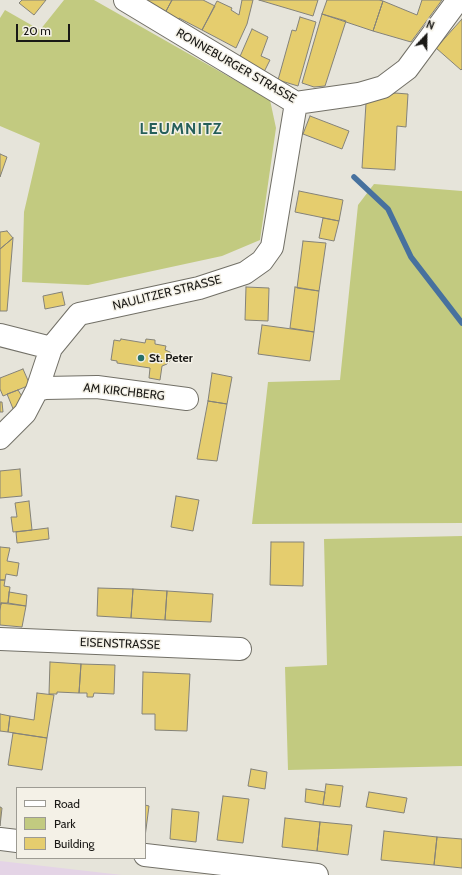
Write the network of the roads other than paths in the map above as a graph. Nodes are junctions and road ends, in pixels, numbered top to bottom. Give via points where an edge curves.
1 (125, 0) edge
2 (458, 0) edge
3 (296, 103) junction
4 (0, 335) edge
5 (51, 348) junction
6 (37, 390) junction
7 (188, 399) dead end
8 (0, 438) edge
9 (0, 639) edge
10 (240, 649) dead end
11 (0, 839) edge
12 (16, 841) edge
13 (146, 856) edge
14 (317, 875) edge

1 - 3 street, RONNEBURGER STRASSE
2 - 3 street, RONNEBURGER STRASSE via 407,69 383,87 359,94
3 - 5 street, NAULITZER STRASSE via 272,247 262,261 245,273 200,288 79,314
4 - 5 street
5 - 6 street, NAULITZER STRASSE
6 - 7 street, AM KIRCHBERG via 97,387
6 - 8 street, NAULITZER STRASSE via 25,413
9 - 10 street, EISENSTRASSE
11 - 12 street
13 - 14 street

